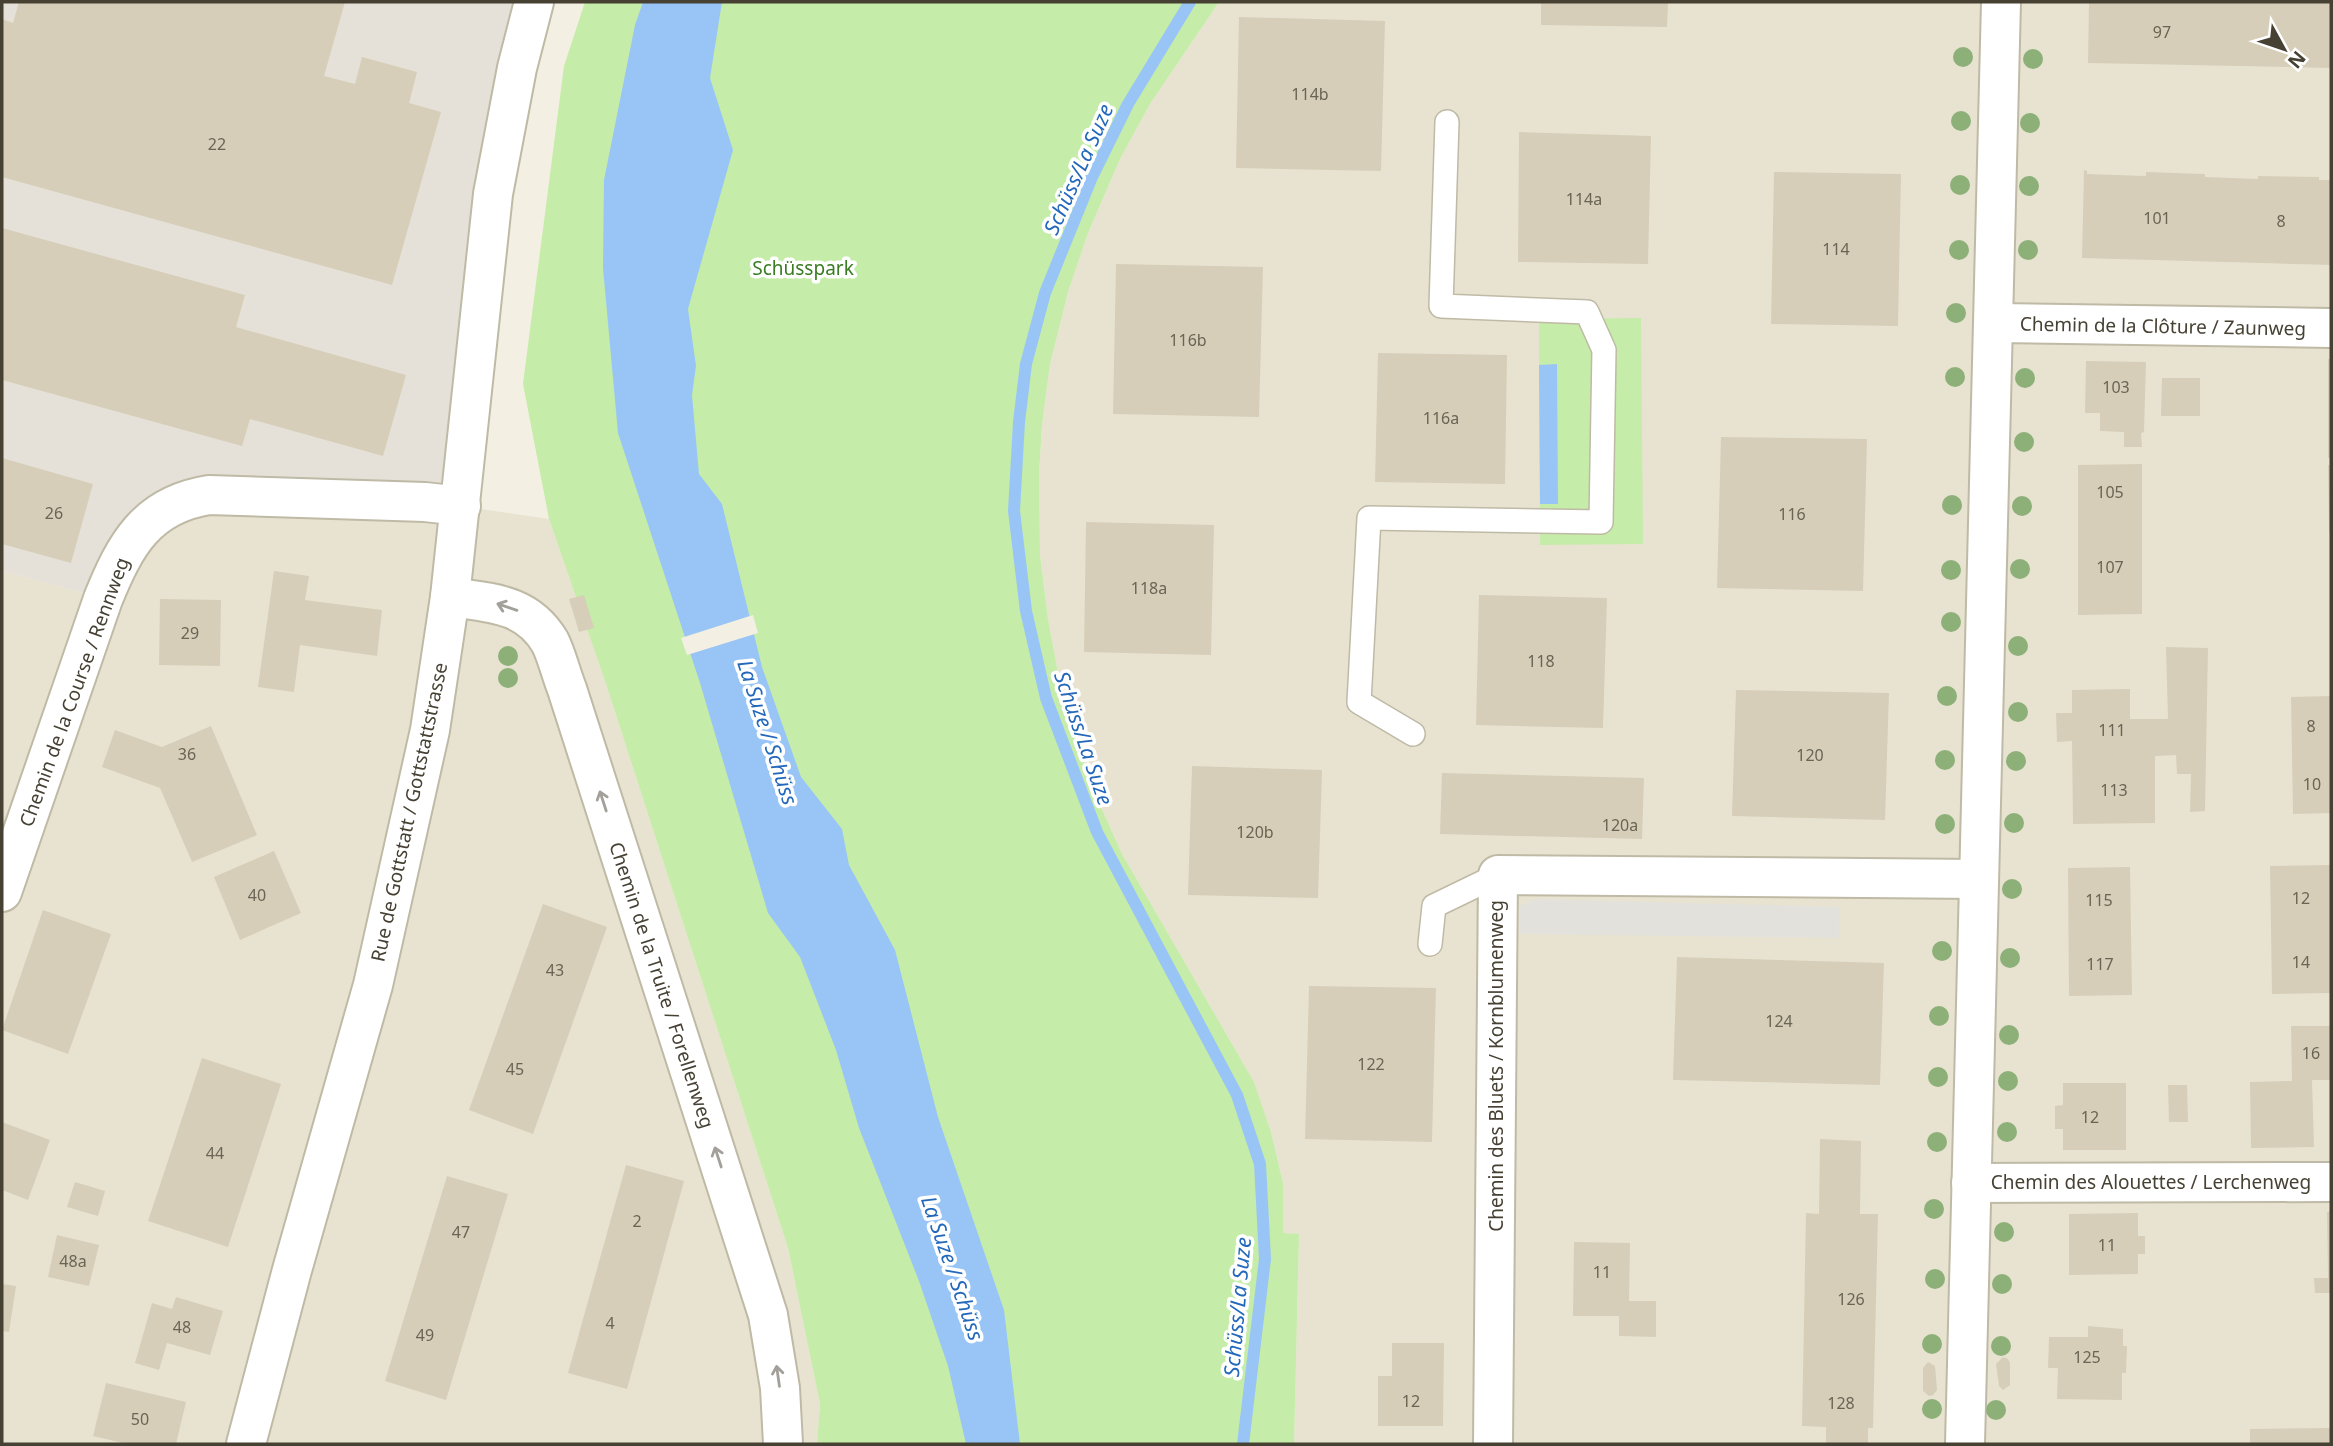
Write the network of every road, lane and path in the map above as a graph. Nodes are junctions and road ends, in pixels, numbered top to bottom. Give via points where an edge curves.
1 (534, 2) edge
2 (2001, 2) edge
3 (1447, 122) dead end
4 (1994, 323) junction
5 (2331, 328) edge
6 (461, 506) junction
7 (450, 597) junction
8 (1413, 734) dead end
9 (1498, 875) junction
10 (1979, 878) junction
11 (3, 887) edge
12 (1430, 944) dead end
13 (2331, 1182) edge
14 (1971, 1183) junction
15 (246, 1444) edge
16 (783, 1444) edge
17 (1493, 1444) edge
18 (1965, 1444) edge

1 - 6 street, Rue de Gottstatt / Gottstattstrasse via 494,194
2 - 4 street
3 - 8 lane via 1441,306 1587,312 1604,350 1601,522 1369,518 1359,702
4 - 5 street, Chemin de la Clôture / Zaunweg
4 - 10 street
6 - 7 street, Rue de Gottstatt / Gottstattstrasse
6 - 11 street, Chemin de la Course / Rennweg via 209,495 176,504 146,524 120,559 107,590
7 - 15 street, Rue de Gottstatt / Gottstattstrasse via 430,730 373,985
16 -> 7 street, Chemin de la Truite / Forellenweg via 768,1315 550,643 530,617 504,605
9 - 10 street, Chemin des Bluets / Kornblumenweg
9 - 12 lane via 1434,906
9 - 17 street, Chemin des Bluets / Kornblumenweg
10 - 14 street
13 - 14 street, Chemin des Alouettes / Lerchenweg
14 - 18 street

